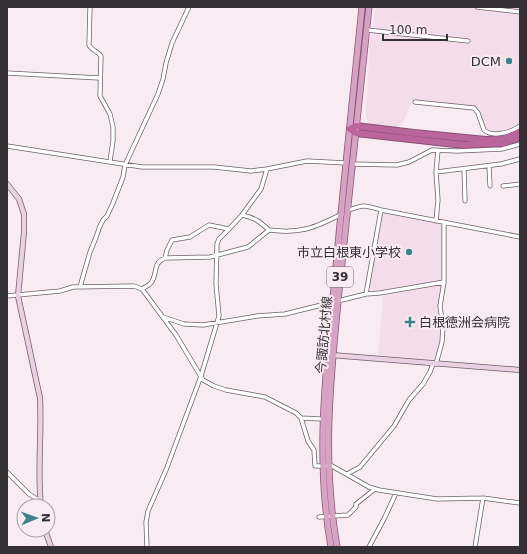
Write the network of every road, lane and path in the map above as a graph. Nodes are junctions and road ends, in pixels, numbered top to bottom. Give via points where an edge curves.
1 (90, 7) edge
2 (189, 7) edge
3 (362, 7) edge
4 (369, 7) edge
5 (477, 7) edge
6 (520, 12) edge
7 (367, 30) junction
8 (468, 41) dead end
9 (7, 73) edge
10 (100, 78) junction
11 (415, 102) dead end
12 (520, 126) edge
13 (350, 129) junction
14 (356, 130) junction
15 (520, 132) edge
16 (520, 137) edge
17 (520, 144) edge
18 (7, 146) edge
19 (438, 150) junction
20 (520, 158) edge
21 (110, 162) junction
22 (349, 164) junction
23 (125, 165) junction
24 (490, 166) junction
25 (267, 169) junction
26 (464, 169) junction
27 (436, 172) junction
28 (7, 184) edge
29 (520, 184) edge
30 (490, 186) dead end
31 (503, 186) dead end
32 (465, 201) dead end
33 (381, 210) junction
34 (347, 211) junction
35 (242, 215) junction
36 (341, 215) junction
37 (436, 221) junction
38 (444, 223) junction
39 (229, 229) junction
40 (269, 230) junction
41 (520, 237) edge
42 (216, 254) junction
43 (165, 258) junction
44 (444, 282) junction
45 (80, 287) junction
46 (142, 289) junction
47 (366, 294) junction
48 (7, 296) edge
49 (18, 296) junction
50 (335, 301) junction
51 (163, 317) junction
52 (217, 323) junction
53 (330, 355) junction
54 (434, 364) junction
55 (520, 370) edge
56 (201, 376) junction
57 (301, 418) junction
58 (322, 419) junction
59 (325, 466) junction
60 (7, 472) edge
61 (347, 474) junction
62 (374, 489) junction
63 (396, 492) junction
64 (34, 498) edge
65 (41, 498) edge
66 (483, 498) junction
67 (520, 503) edge
68 (329, 516) junction
69 (319, 517) dead end
70 (147, 547) edge
71 (331, 547) edge
72 (337, 547) edge
73 (369, 547) edge
74 (475, 547) edge

1 - 10 street via 89,46 101,56
2 - 23 street via 172,43 158,94
3 - 13 main road, 今諏訪北村線 / 39
4 - 7 main road, 今諏訪北村線 / 39
5 - 6 street
7 - 8 street
7 - 14 main road, 今諏訪北村線 / 39
9 - 10 street
10 - 21 street via 100,96 112,120
11 - 12 street via 474,108 484,130 491,134
13 - 14 highway
13 - 22 main road, 今諏訪北村線 / 39
14 - 15 highway via 486,140 503,139
14 - 16 highway via 464,145 504,143
14 - 22 main road, 今諏訪北村線 / 39
17 - 19 street via 502,149
18 - 21 street
19 - 22 street via 432,150 397,165
19 - 27 street
20 - 24 street
21 - 23 street
22 - 25 street via 307,162
22 - 34 main road, 今諏訪北村線 / 39
22 - 36 main road, 今諏訪北村線 / 39
23 - 25 street via 155,168 214,167 251,171
23 - 45 street via 108,216 100,226 90,252
24 - 26 street
24 - 30 street
25 - 35 street via 261,188
26 - 27 street
26 - 32 street
27 - 37 street
28 - 49 street via 19,199 24,214
29 - 31 street
33 - 34 street via 365,205
33 - 37 street
33 - 47 street
34 - 36 street
34 - 50 main road, 今諏訪北村線 / 39
35 - 39 street
35 - 40 street via 259,220
36 - 40 street via 305,230
36 - 50 main road, 今諏訪北村線 / 39
37 - 38 street
38 - 41 street
38 - 44 street
39 - 42 street via 219,239
39 - 43 street via 209,224 190,237 172,240
40 - 42 street via 248,247
42 - 43 street via 210,257
42 - 52 street via 219,316
43 - 46 street via 158,263 151,282
44 - 47 street
44 - 54 street via 440,306 442,342
45 - 46 street via 126,285
45 - 49 street
46 - 51 street
47 - 50 street
48 - 49 street
49 - 65 street via 40,398
50 - 52 street via 285,314
50 - 53 main road, 今諏訪北村線 / 39
51 - 52 street via 184,324
51 - 56 street
52 - 56 street
53 - 54 street
53 - 58 main road, 今諏訪北村線 / 39
53 - 59 main road, 今諏訪北村線 / 39
54 - 55 street
54 - 61 street via 394,426 360,467
56 - 57 street via 203,380 226,390 265,397 296,412
56 - 70 street via 148,511
57 - 58 street
57 - 59 street via 308,441 314,450 315,466
58 - 59 main road, 今諏訪北村線 / 39
59 - 61 street via 332,466
59 - 68 main road, 今諏訪北村線 / 39
60 - 64 street
61 - 62 street
62 - 63 street
62 - 68 street via 356,504 356,508 348,515
63 - 66 street via 437,499
63 - 73 street
66 - 67 street
66 - 74 street
68 - 69 street
68 - 71 main road, 今諏訪北村線 / 39
68 - 72 main road, 今諏訪北村線 / 39

